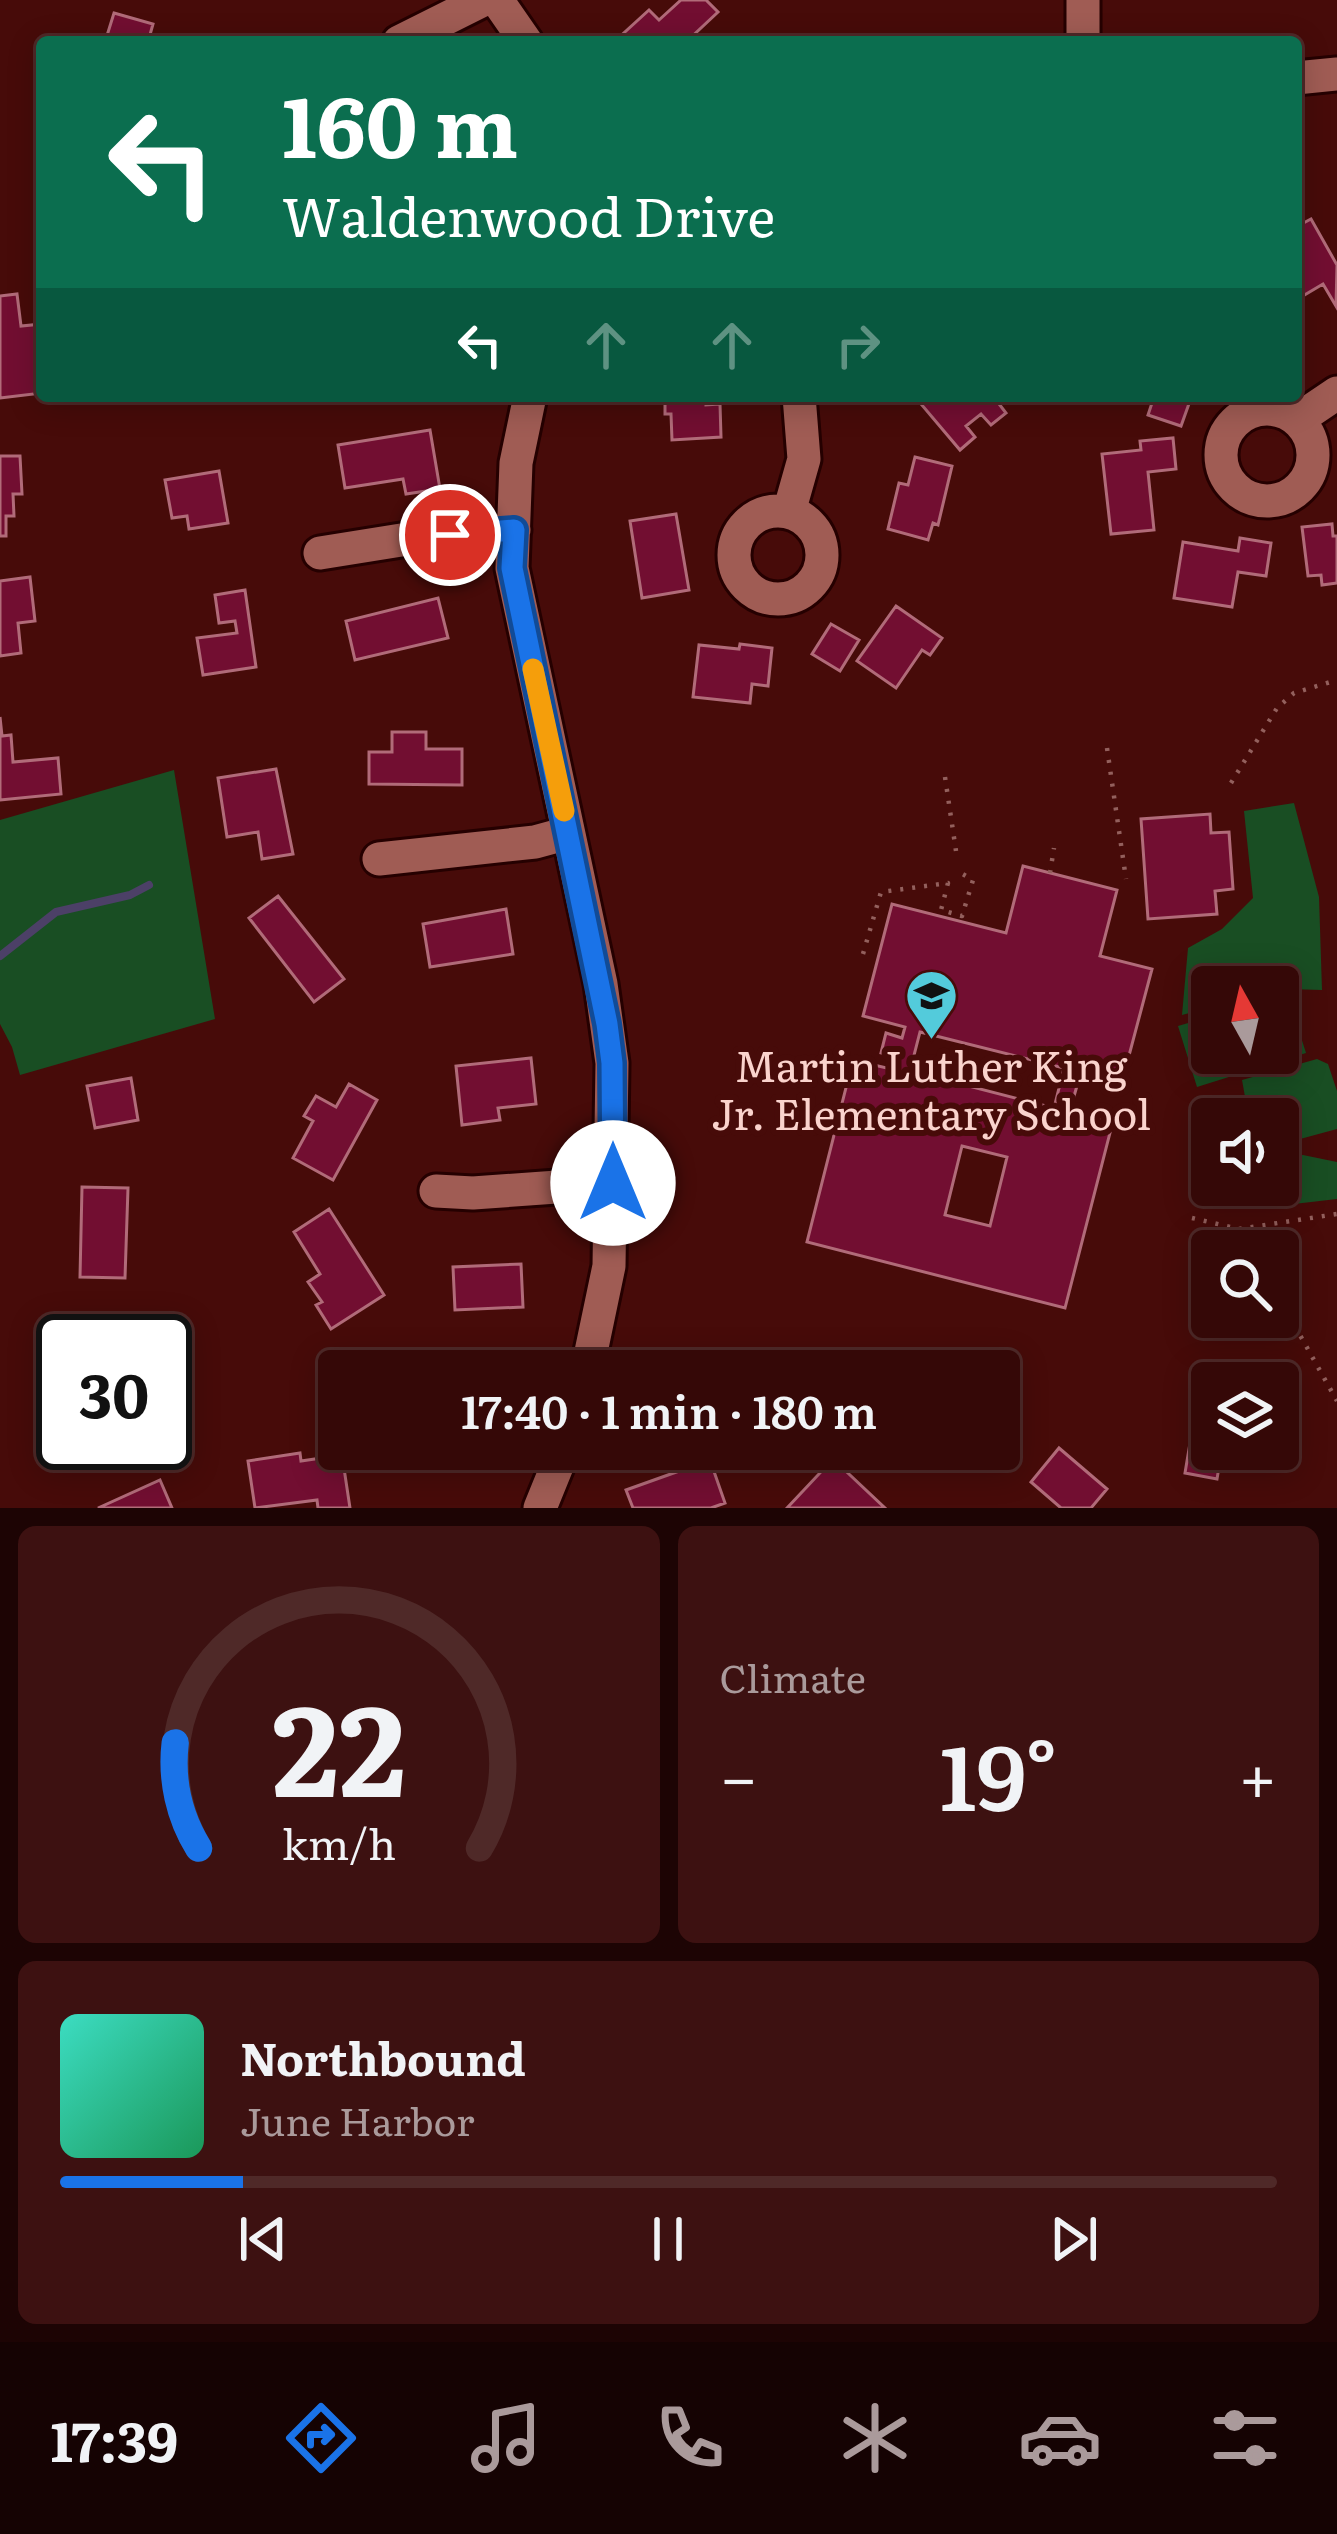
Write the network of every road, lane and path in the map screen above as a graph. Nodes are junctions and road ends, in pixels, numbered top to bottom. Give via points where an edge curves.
1 (483, 0) edge
2 (497, 0) edge
3 (1083, 0) edge
4 (411, 36) edge
5 (522, 36) edge
6 (1083, 36) edge
7 (1337, 74) edge
8 (1302, 77) edge
9 (1337, 393) edge
10 (529, 402) edge
11 (799, 402) edge
12 (1297, 420) dead end
13 (790, 512) dead end
14 (514, 530) junction
15 (320, 553) dead end
16 (1337, 680) edge
17 (1107, 748) dead end
18 (945, 777) dead end
19 (1231, 783) dead end
20 (568, 833) junction
21 (1054, 848) dead end
22 (956, 851) dead end
23 (379, 859) dead end
24 (959, 872) dead end
25 (1050, 873) dead end
26 (1126, 879) dead end
27 (863, 954) dead end
28 (613, 1183) junction
29 (436, 1191) dead end
30 (1337, 1214) edge
31 (1192, 1218) dead end
32 (1265, 1226) junction
33 (1266, 1230) edge
34 (1299, 1333) edge
35 (591, 1350) edge
36 (1337, 1401) edge
37 (555, 1470) edge
38 (539, 1508) edge

1 - 4 street
2 - 5 street
3 - 6 street
7 - 8 street
9 - 12 street
10 - 14 street
11 - 13 street via 804,458
14 - 15 street
14 - 20 street via 512,568
16 - 19 path via 1277,707
17 - 26 path
18 - 22 path
20 - 23 street
20 - 28 street via 612,1063
21 - 25 path
24 - 27 path via 973,880 962,916 941,910 948,883 881,892
28 - 29 street
28 - 35 street via 609,1266
30 - 32 path
31 - 32 path
32 - 33 path
34 - 36 path
37 - 38 street

